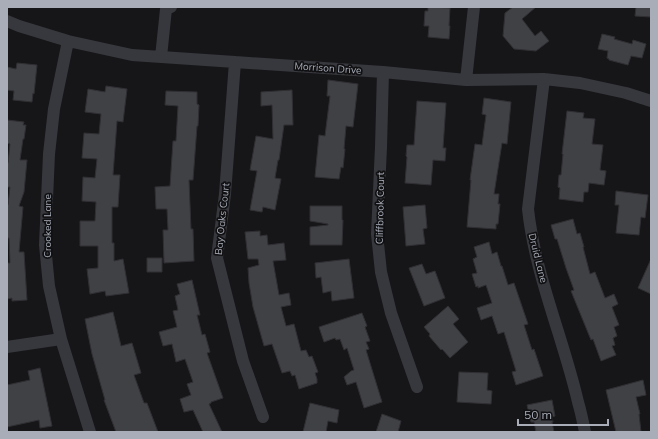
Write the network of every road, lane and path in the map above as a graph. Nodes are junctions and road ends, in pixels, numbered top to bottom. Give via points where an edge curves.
1 (474, 7) edge
2 (167, 8) edge
3 (7, 21) edge
4 (68, 40) junction
5 (161, 57) junction
6 (235, 62) junction
7 (383, 72) junction
8 (544, 79) junction
9 (466, 80) junction
10 (651, 101) edge
11 (61, 339) junction
12 (7, 347) edge
13 (417, 387) dead end
14 (263, 417) dead end
15 (90, 432) edge
16 (585, 432) edge

1 - 9 street
2 - 5 street
3 - 4 street, Morrison Drive
4 - 5 street, Morrison Drive via 132,55
4 - 11 street, Crooked Lane via 54,109 49,154 45,245 49,286
5 - 6 street, Morrison Drive
6 - 7 street, Morrison Drive
6 - 14 street, Bay Oaks Court via 225,194 217,258 243,361
7 - 9 street, Morrison Drive
7 - 13 street, Cliffbrook Court via 377,234 381,272 391,313
8 - 9 street, Morrison Drive
8 - 10 street, Morrison Drive via 618,91
8 - 16 street, Druid Lane via 528,208 530,229
11 - 12 street
11 - 15 street, Crooked Lane

